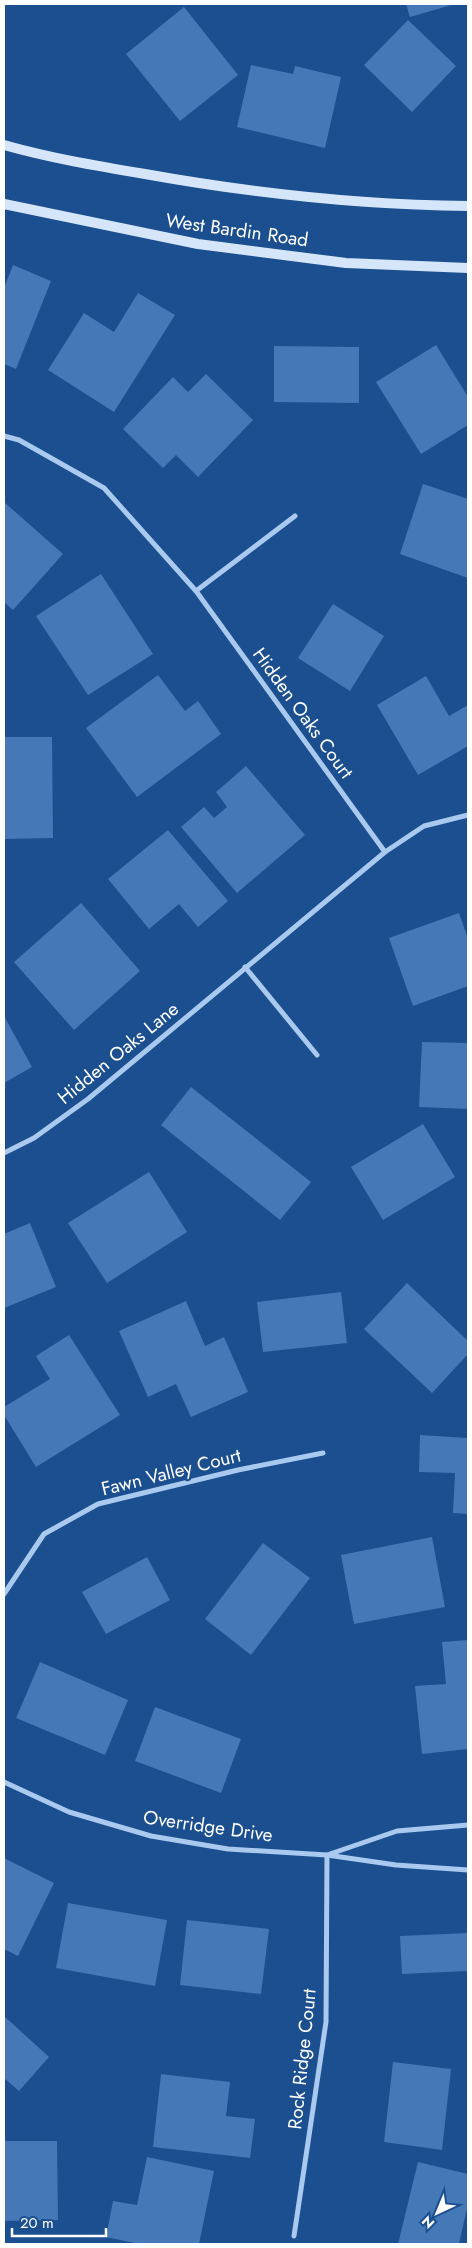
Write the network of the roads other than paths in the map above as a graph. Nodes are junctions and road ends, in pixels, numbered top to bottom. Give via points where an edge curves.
1 (4, 145) edge
2 (4, 204) edge
3 (468, 206) edge
4 (468, 268) edge
5 (4, 436) edge
6 (295, 516) dead end
7 (196, 591) junction
8 (468, 815) edge
9 (385, 852) junction
10 (245, 967) junction
11 (317, 1055) dead end
12 (4, 1153) edge
13 (323, 1453) dead end
14 (4, 1594) edge
15 (4, 1782) edge
16 (468, 1825) edge
17 (328, 1855) junction
18 (468, 1870) edge
19 (294, 2236) dead end

1 - 3 street, West Bardin Road via 42,156 231,189 416,206
2 - 4 street, West Bardin Road via 198,244 346,263
5 - 7 street, Hidden Oaks Court via 19,440 104,488
6 - 7 street
7 - 9 street, Hidden Oaks Court
8 - 9 street, Hidden Oaks Lane via 424,826
9 - 10 street, Hidden Oaks Lane
10 - 11 street
10 - 12 street, Hidden Oaks Lane via 88,1099 34,1138
13 - 14 street, Fawn Valley Court via 98,1504 44,1534
15 - 17 street, Overridge Drive via 69,1812 151,1836 228,1849
16 - 17 street, Overridge Drive via 397,1832
17 - 18 street, Overridge Drive via 396,1865
17 - 19 street, Rock Ridge Court via 326,2022

